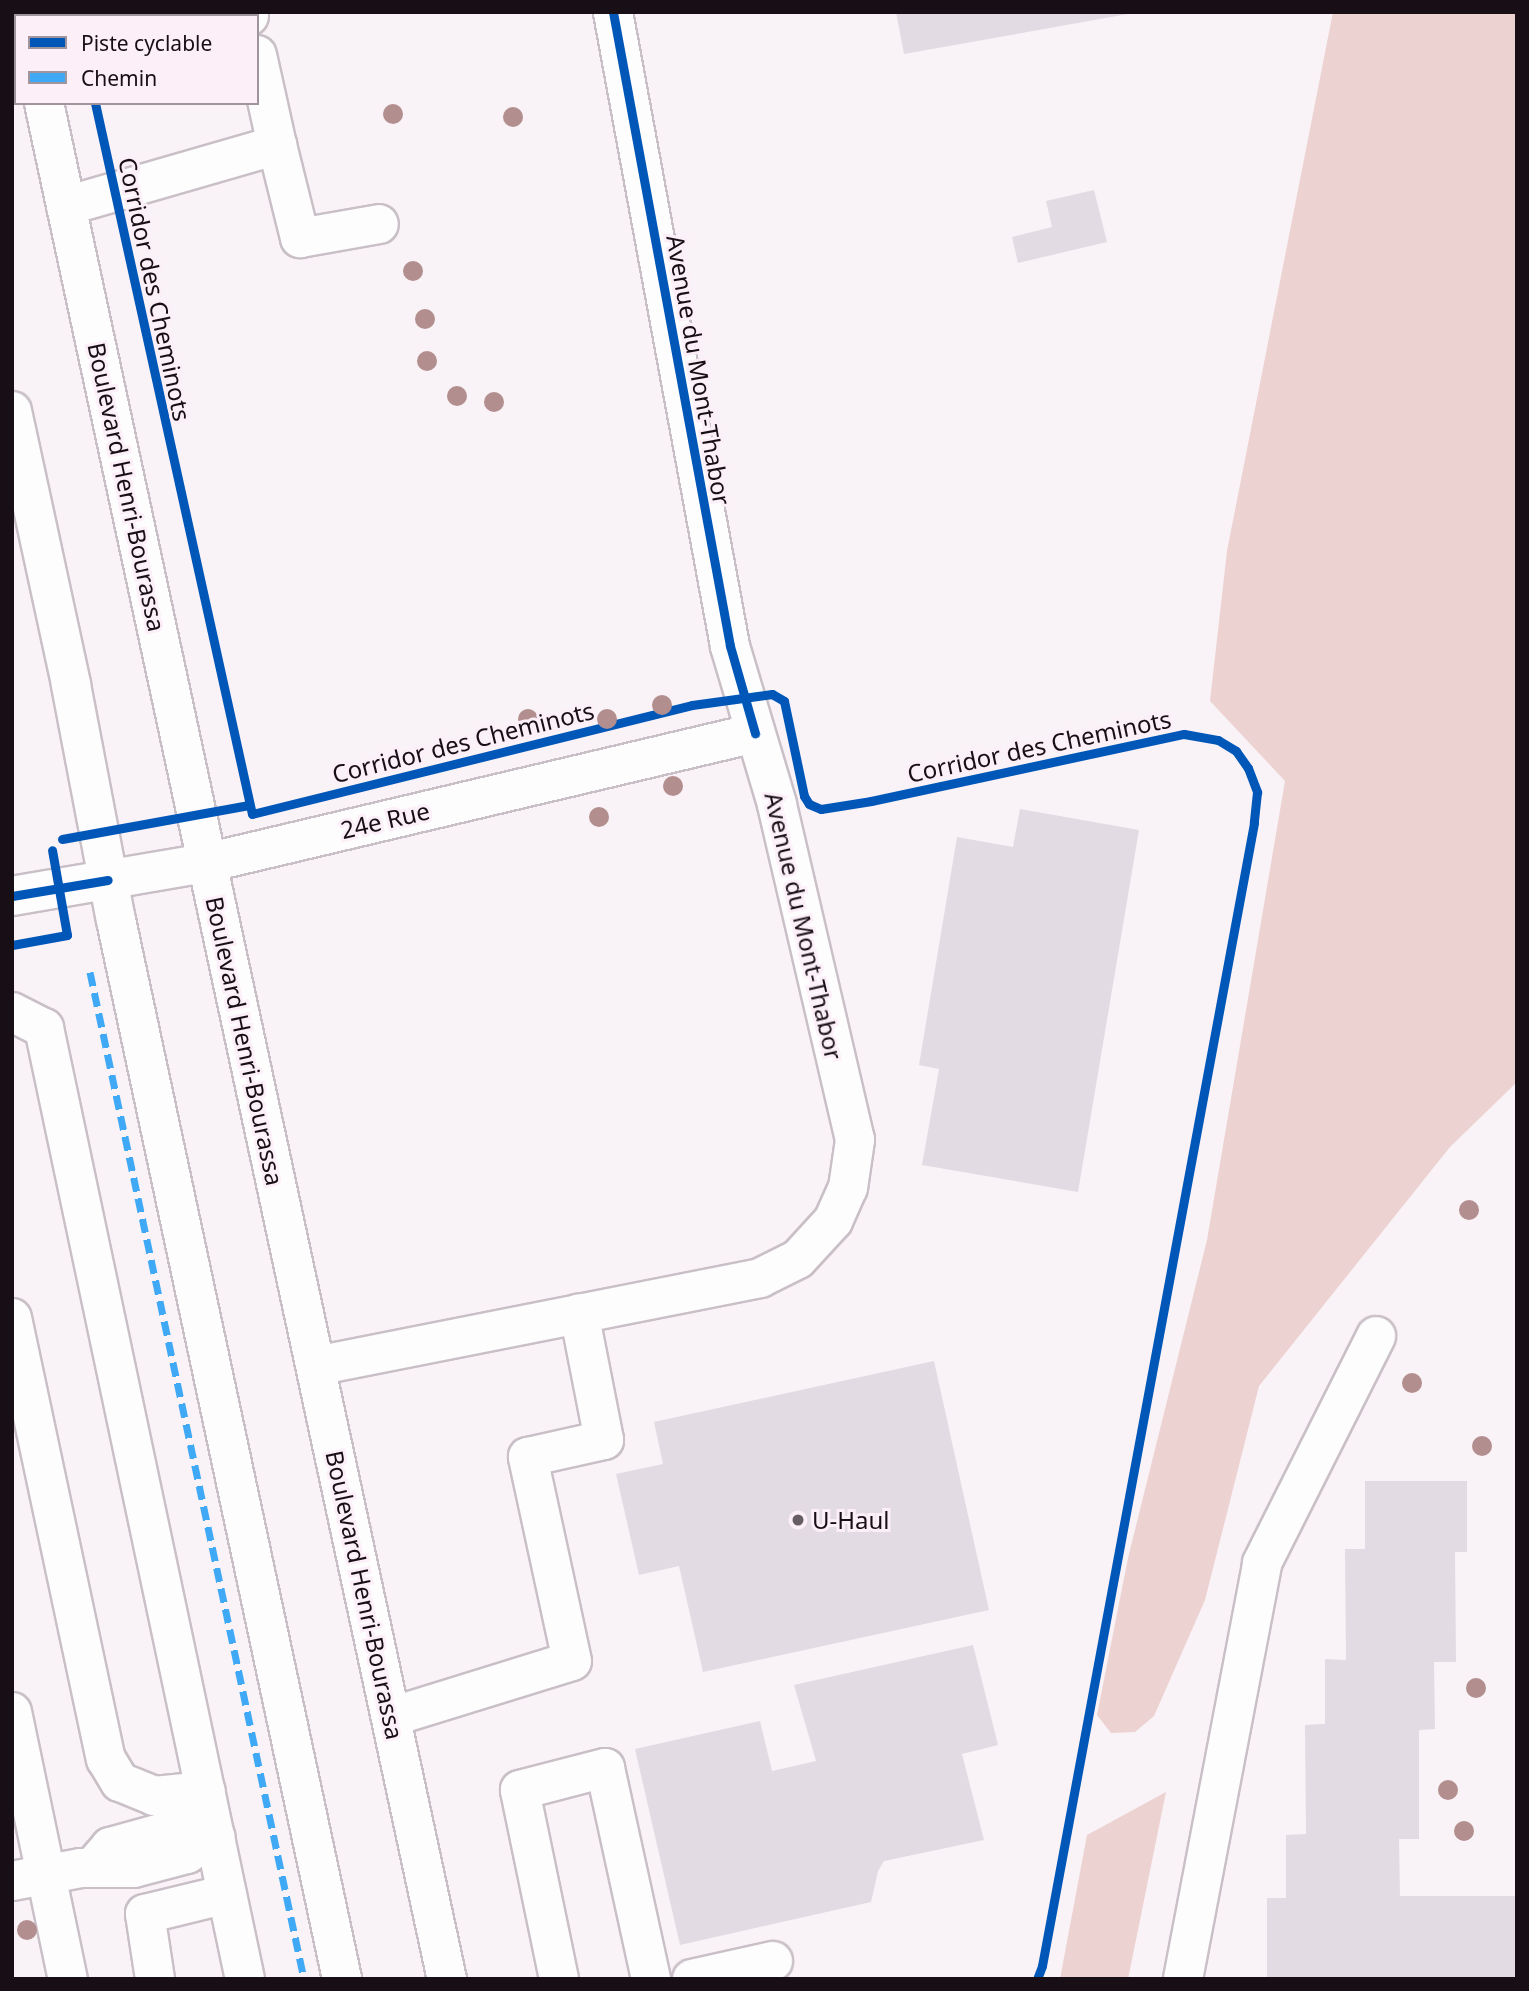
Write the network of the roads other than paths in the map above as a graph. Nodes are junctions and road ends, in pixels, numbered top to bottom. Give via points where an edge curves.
1 (613, 12) edge
2 (259, 64) edge
3 (44, 105) edge
4 (277, 145) junction
5 (66, 206) junction
6 (379, 224) dead end
7 (12, 411) edge
8 (755, 733) junction
9 (206, 863) junction
10 (108, 880) junction
11 (12, 896) edge
12 (12, 1012) edge
13 (579, 1313) junction
14 (12, 1318) edge
15 (1376, 1336) dead end
16 (316, 1366) junction
17 (12, 1712) edge
18 (391, 1717) junction
19 (206, 1790) junction
20 (210, 1839) junction
21 (30, 1878) edge
22 (227, 1894) junction
23 (773, 1961) dead end
24 (68, 1979) edge
25 (155, 1979) edge
26 (245, 1979) edge
27 (342, 1979) edge
28 (447, 1979) edge
29 (559, 1979) edge
30 (651, 1979) edge
31 (692, 1979) edge
32 (1183, 1979) edge

1 - 8 main road, Avenue du Mont-Thabor via 730,646
2 - 4 main road
3 - 5 main road, Boulevard Henri-Bourassa
4 - 5 main road
4 - 6 main road via 300,238
5 - 9 main road, Boulevard Henri-Bourassa
7 - 10 main road
8 - 9 main road, 24e Rue
8 - 13 main road, Avenue du Mont-Thabor via 777,804 855,1140 848,1188 833,1221 799,1259 760,1278
9 - 10 main road, 24e Rue
9 - 16 main road, Boulevard Henri-Bourassa
10 - 11 main road, 24e Rue
10 - 27 main road
12 - 19 main road via 44,1028
13 - 16 main road, Avenue du Mont-Thabor
13 - 18 main road via 604,1440 528,1457 572,1661
14 - 19 main road via 106,1759 120,1782 154,1796
15 - 32 main road via 1262,1563
16 - 18 main road, Boulevard Henri-Bourassa
17 - 21 main road
18 - 28 main road, Boulevard Henri-Bourassa
19 - 20 main road
20 - 21 main road via 187,1854 134,1868 92,1868
20 - 22 main road
21 - 24 main road
22 - 25 main road via 145,1914
22 - 26 main road
23 - 31 main road
29 - 30 main road via 520,1790 605,1768

